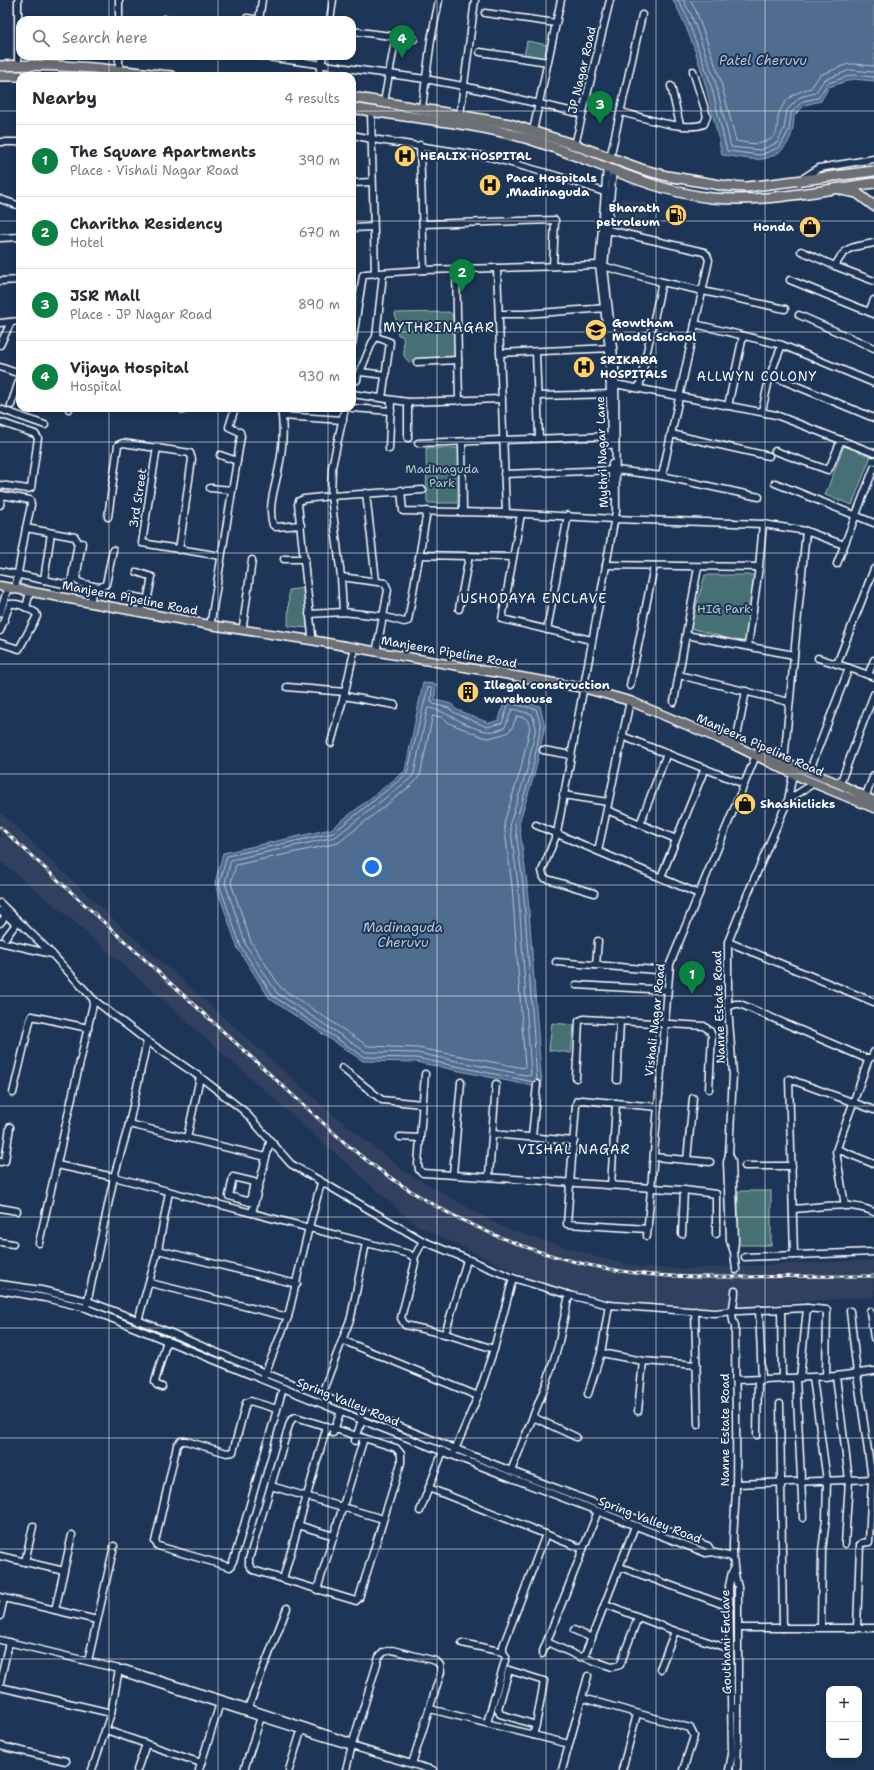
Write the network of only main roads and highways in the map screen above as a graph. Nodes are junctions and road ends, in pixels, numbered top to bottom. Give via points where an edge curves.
1 (0, 66) edge
2 (136, 72) edge
3 (0, 76) edge
4 (16, 76) edge
5 (356, 98) edge
6 (399, 105) junction
7 (417, 108) junction
8 (356, 109) edge
9 (398, 115) junction
10 (411, 117) junction
11 (872, 171) edge
12 (858, 173) junction
13 (874, 183) edge
14 (860, 184) junction
15 (833, 188) junction
16 (874, 206) edge
17 (0, 581) edge
18 (8, 586) edge
19 (106, 604) junction
20 (583, 686) junction
21 (756, 753) junction
22 (874, 801) edge
23 (874, 808) edge

1 - 2 highway via 40,65
3 - 4 highway
5 - 6 highway
6 - 7 highway
6 - 9 highway
7 - 10 highway
7 - 12 highway via 510,124 641,169 673,178 726,186 747,187
8 - 9 highway
9 - 10 highway
10 - 15 highway via 504,133 552,147 658,186 712,198 760,198
11 - 12 highway
11 - 13 main road
12 - 14 main road
13 - 14 highway
14 - 15 highway
15 - 16 highway via 857,193
17 - 18 main road, Manjeera Pipeline Road
18 - 19 main road, Manjeera Pipeline Road
18 - 19 main road, Manjeera Pipeline Road via 91,599
19 - 20 main road, Manjeera Pipeline Road via 210,625
19 - 20 main road, Manjeera Pipeline Road via 312,635 493,667
20 - 21 main road, Manjeera Pipeline Road via 630,701
20 - 21 main road, Manjeera Pipeline Road via 629,697
21 - 22 main road, Manjeera Pipeline Road via 784,761
21 - 23 main road, Manjeera Pipeline Road via 793,774

